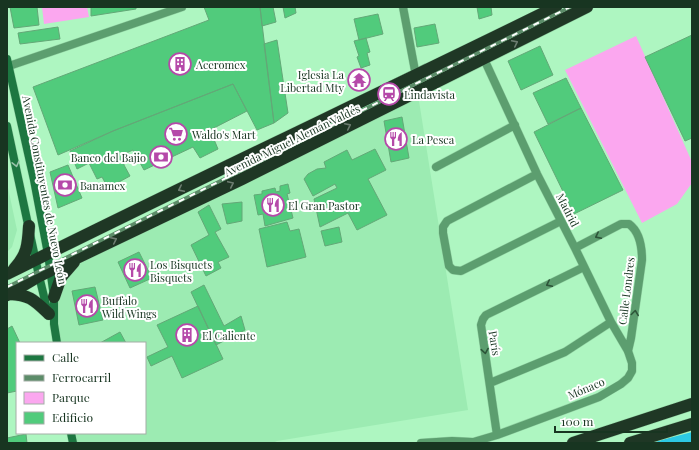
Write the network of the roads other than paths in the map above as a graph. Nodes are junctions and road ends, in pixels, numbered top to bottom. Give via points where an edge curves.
1 (182, 7) edge
2 (403, 7) edge
3 (556, 7) edge
4 (587, 7) edge
5 (518, 26) junction
6 (484, 59) junction
7 (8, 63) edge
8 (430, 70) junction
9 (416, 76) junction
10 (380, 110) junction
11 (7, 126) edge
12 (515, 126) junction
13 (436, 167) dead end
14 (537, 174) junction
15 (561, 221) junction
16 (29, 226) junction
17 (575, 248) junction
18 (48, 254) junction
19 (79, 257) junction
20 (36, 260) junction
21 (584, 268) junction
22 (50, 271) junction
23 (10, 272) edge
24 (39, 276) junction
25 (8, 294) edge
26 (54, 297) junction
27 (51, 319) junction
28 (611, 322) junction
29 (57, 342) edge
30 (628, 352) junction
31 (632, 371) joint
32 (490, 383) junction
33 (692, 404) edge
34 (692, 424) edge
35 (497, 435) junction
36 (421, 443) edge
37 (471, 443) edge
38 (573, 443) edge
39 (630, 443) edge

1 - 7 street
2 - 9 street
3 - 5 highway, Avenida Miguel Alemán Valdés
6 -> 4 highway, Avenida Miguel Alemán Valdés
5 - 6 highway via 511,35 488,48
5 - 8 highway, Avenida Miguel Alemán Valdés
6 - 8 highway via 467,58 448,67
6 - 10 highway, Avenida Miguel Alemán Valdés
6 - 12 street, Madrid
7 - 18 main road, Avenida Constituyentes de Nuevo León
8 - 9 highway, Avenida Miguel Alemán Valdés
9 - 10 highway via 414,84 383,102
9 -> 18 highway, Avenida Miguel Alemán Valdés
19 -> 10 highway, Avenida Miguel Alemán Valdés
11 -> 16 main road, Avenida Constituyentes de Nuevo León
12 - 13 street
12 - 14 street, Madrid
14 - 15 street, Madrid
14 - 15 street via 447,221 443,232 449,266 452,270 461,271
15 - 17 street, Madrid
16 - 20 main road, Avenida Constituyentes de Nuevo León
16 - 23 highway via 26,253
17 - 21 street, Madrid
30 -> 17 street, Calle Londres via 642,260 637,232 628,224 621,224
18 - 20 highway, Avenida Miguel Alemán Valdés
18 - 22 main road, Avenida Constituyentes de Nuevo León
19 - 22 highway, Avenida Miguel Alemán Valdés
19 - 26 highway via 61,277
20 - 23 highway, Avenida Miguel Alemán Valdés
20 - 24 main road, Avenida Constituyentes de Nuevo León
21 - 28 street, Madrid
21 -> 32 street, París via 486,315 481,325
22 - 24 highway, Avenida Miguel Alemán Valdés
22 - 26 main road, Avenida Constituyentes de Nuevo León
24 - 25 highway, Avenida Miguel Alemán Valdés
24 - 27 main road, Avenida Constituyentes de Nuevo León
25 - 27 highway via 32,298
26 - 27 main road, Avenida Constituyentes de Nuevo León
27 - 29 main road, Avenida Constituyentes de Nuevo León
28 - 30 street, Madrid
28 - 32 street via 565,352
30 - 31 street, Madrid
31 - 35 street, Mónaco via 621,384 599,397
32 - 35 street, París
33 - 38 highway
34 - 39 highway
35 - 37 street, Mónaco
36 - 37 street, Mónaco

